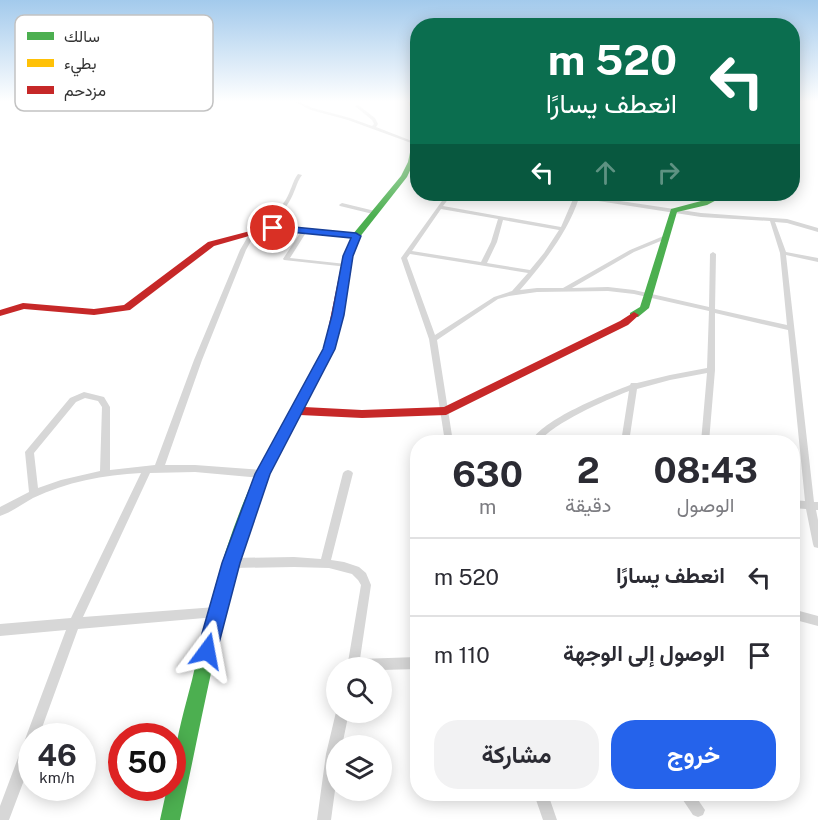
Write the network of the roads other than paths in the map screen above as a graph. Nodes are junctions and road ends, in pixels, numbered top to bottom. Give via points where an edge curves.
1 (410, 161) edge
2 (300, 174) dead end
3 (445, 201) edge
4 (576, 201) edge
5 (614, 201) edge
6 (708, 201) edge
7 (342, 205) dead end
8 (441, 207) junction
9 (674, 211) junction
10 (373, 212) junction
11 (501, 218) junction
12 (772, 220) junction
13 (562, 230) junction
14 (818, 230) edge
15 (260, 231) junction
16 (304, 231) junction
17 (356, 236) junction
18 (666, 237) junction
19 (407, 252) junction
20 (783, 253) junction
21 (713, 254) dead end
22 (818, 260) edge
23 (483, 264) junction
24 (346, 266) junction
25 (532, 272) junction
26 (564, 289) junction
27 (515, 292) junction
28 (648, 294) junction
29 (712, 309) junction
30 (0, 313) edge
31 (790, 328) junction
32 (433, 339) junction
33 (711, 370) junction
34 (634, 385) junction
35 (297, 411) junction
36 (446, 411) junction
37 (448, 435) edge
38 (541, 435) edge
39 (626, 435) edge
40 (706, 435) edge
41 (159, 468) junction
42 (147, 470) junction
43 (105, 473) junction
44 (348, 473) dead end
45 (262, 474) junction
46 (34, 493) junction
47 (814, 506) edge
48 (0, 512) edge
49 (818, 544) edge
50 (231, 563) junction
51 (325, 564) junction
52 (216, 612) junction
53 (800, 616) edge
54 (818, 621) edge
55 (74, 624) junction
56 (0, 630) edge
57 (355, 657) edge
58 (410, 663) edge
59 (392, 664) edge
60 (38, 723) edge
61 (340, 723) edge
62 (18, 776) edge
63 (543, 801) edge
64 (691, 801) edge
65 (698, 810) dead end
66 (2, 820) edge
67 (170, 820) edge
68 (324, 820) edge
69 (550, 820) edge

1 - 10 street via 404,178
2 - 15 street via 288,200
3 - 8 street
4 - 13 street
5 - 9 street
6 - 9 street
7 - 10 street
8 - 11 street
8 - 19 street
9 - 12 street
9 - 18 street
10 - 17 street
11 - 13 street
11 - 23 street
12 - 14 street
12 - 20 street
13 - 25 street
15 - 16 street
15 - 30 street via 211,244 127,308 94,312 23,306
15 - 41 street via 243,250
16 - 17 street
16 - 24 street via 286,258
17 - 24 street
18 - 26 street
18 - 28 street
19 - 23 street
19 - 32 street via 406,266
20 - 22 street
20 - 31 street
21 - 29 street
23 - 25 street
24 - 35 street via 329,349
25 - 27 street
26 - 27 street
26 - 28 street
27 - 32 street via 496,298
28 - 29 street
28 - 36 street via 644,308 636,316
29 - 31 street
29 - 33 street
31 - 47 street
32 - 36 street
33 - 34 street
33 - 40 street
34 - 38 street via 586,406
34 - 39 street
35 - 36 street
35 - 45 street
36 - 37 street
41 - 42 street
41 - 45 street
42 - 43 street
42 - 55 street
43 - 46 street
43 - 46 street via 106,407 101,399 84,394 73,400 29,452
44 - 51 street
45 - 50 street
46 - 48 street
47 - 49 street
50 - 51 street
50 - 52 street
51 - 57 street via 351,569 365,580
52 - 55 street
52 - 67 street
53 - 54 street
55 - 56 street
55 - 60 street
58 - 59 street
61 - 68 street
62 - 66 street
63 - 69 street
64 - 65 street

